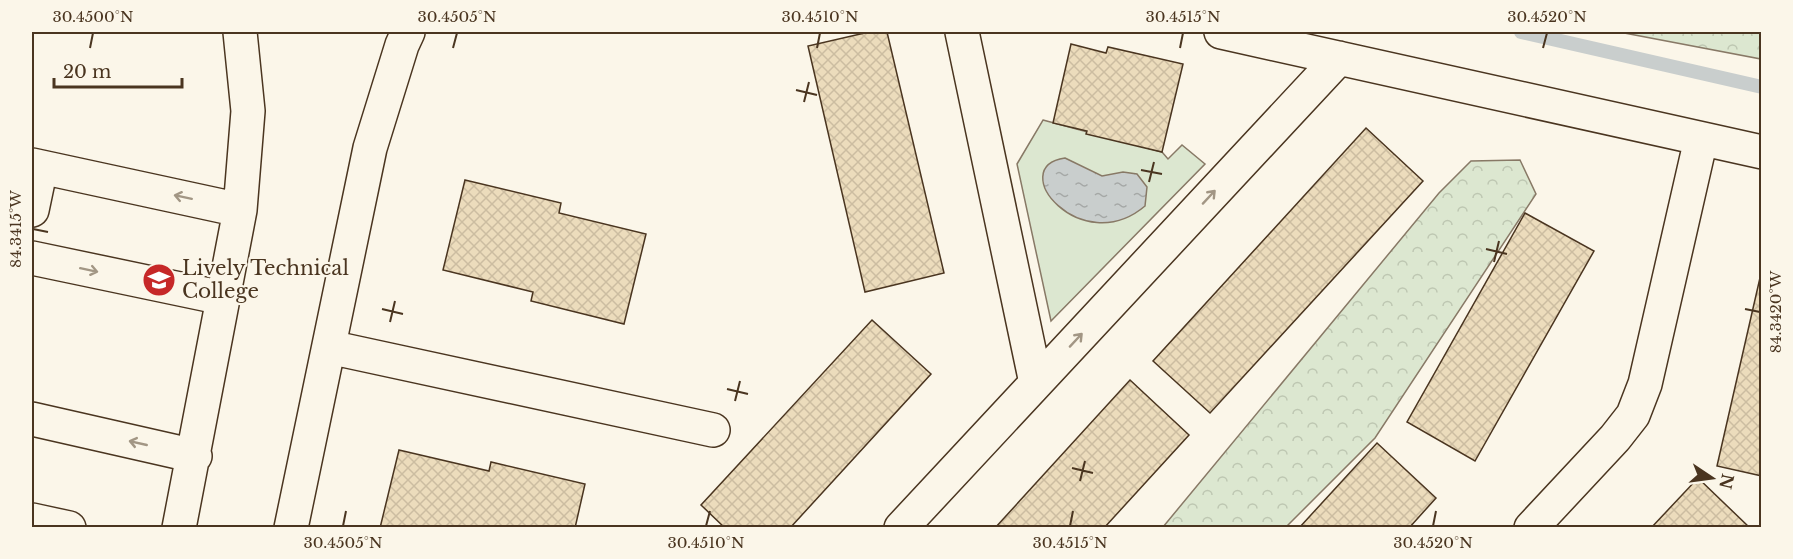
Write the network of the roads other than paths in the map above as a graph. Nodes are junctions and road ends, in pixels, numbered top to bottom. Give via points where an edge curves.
1 (240, 32) edge
2 (408, 32) edge
3 (962, 32) edge
4 (1221, 32) edge
5 (1339, 58) junction
6 (1701, 139) junction
7 (1761, 152) edge
8 (36, 166) edge
9 (32, 210) edge
10 (240, 210) junction
11 (32, 258) edge
12 (223, 298) junction
13 (329, 347) junction
14 (1036, 383) junction
15 (32, 419) edge
16 (713, 430) dead end
17 (195, 456) junction
18 (32, 520) edge
19 (69, 528) edge
20 (179, 528) edge
21 (291, 528) edge
22 (901, 528) edge
23 (1531, 528) edge

1 - 10 lane via 248,111
2 - 13 lane via 370,148
3 - 14 lane
4 - 5 lane
5 - 6 lane
14 -> 5 lane
6 - 7 lane
6 - 23 lane via 1645,384 1633,415
8 - 9 lane
10 -> 8 lane
10 - 12 lane
11 -> 12 lane
12 - 17 lane
13 - 16 lane
13 - 21 lane
14 - 22 lane
17 -> 15 lane
17 - 20 lane
18 - 19 lane

